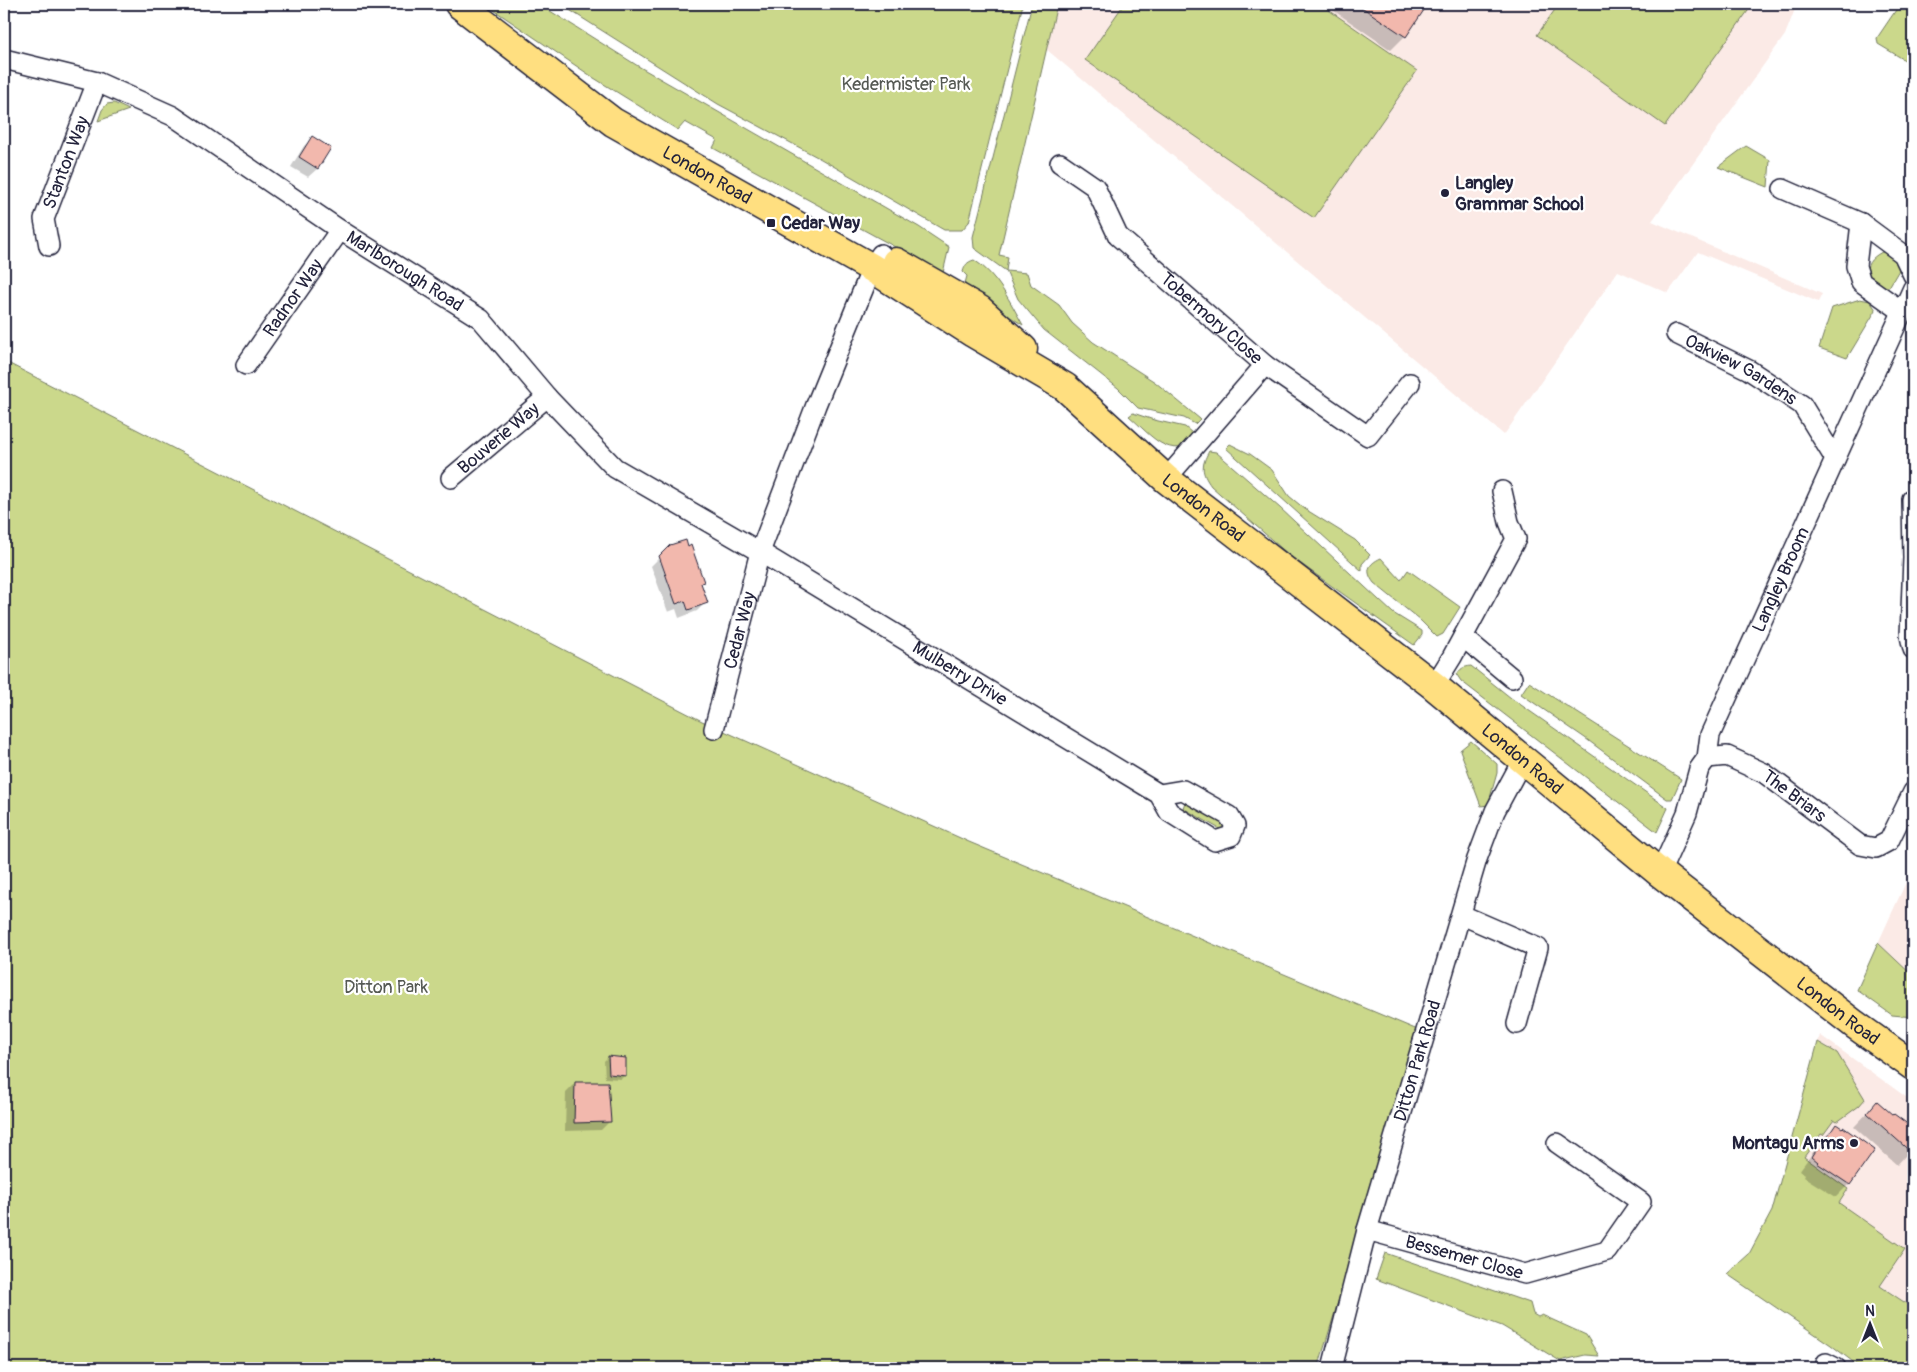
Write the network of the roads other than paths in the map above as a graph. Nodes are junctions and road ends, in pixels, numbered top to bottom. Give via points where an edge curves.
1 (459, 4) edge
2 (4, 59) edge
3 (97, 82) junction
4 (1060, 163) dead end
5 (1784, 189) dead end
6 (1861, 223) junction
7 (340, 230) junction
8 (49, 246) dead end
9 (877, 261) junction
10 (1913, 275) edge
11 (1913, 288) edge
12 (1902, 312) junction
13 (1676, 334) dead end
14 (246, 365) dead end
15 (1265, 365) junction
16 (1410, 383) dead end
17 (547, 397) junction
18 (1835, 459) junction
19 (451, 478) dead end
20 (1166, 479) junction
21 (1502, 492) dead end
22 (1913, 499) edge
23 (760, 552) junction
24 (1463, 637) junction
25 (1913, 649) edge
26 (1512, 678) dead end
27 (1434, 686) junction
28 (714, 729) dead end
29 (1707, 758) junction
30 (1522, 760) junction
31 (1913, 792) edge
32 (1159, 794) dead end
33 (1660, 873) junction
34 (1462, 915) junction
35 (1517, 1024) dead end
36 (1913, 1066) edge
37 (1557, 1143) dead end
38 (1368, 1230) junction
39 (1332, 1368) edge

1 - 9 main road, London Road via 613,122 763,207 807,211
2 - 3 street, Marlborough Road
3 - 7 street, Marlborough Road via 173,116
3 - 8 street, Stanton Way via 44,219
4 - 15 street, Tobermory Close via 1095,187 1118,236
5 - 6 street
6 - 10 street via 1903,254
6 - 12 street via 1856,266 1861,282
7 - 14 street, Radnor Way
7 - 17 street, Marlborough Road via 482,319
9 - 20 main road, London Road via 980,310
9 - 23 street, Cedar Way via 816,405
11 - 12 street, Langley Broom
12 - 18 street, Langley Broom
13 - 18 street, Oakview Gardens via 1749,370 1802,405
15 - 16 street via 1368,436
15 - 20 street, Tobermory Close
17 - 19 street, Bouverie Way
17 - 23 street, Marlborough Road via 615,468
18 - 29 street, Langley Broom via 1710,735
20 - 27 main road, London Road
21 - 24 street via 1516,539
22 - 25 street via 1910,636
23 - 28 street, Cedar Way
23 - 32 street, Mulberry Drive
24 - 26 street
24 - 27 street
27 - 30 main road, London Road
29 - 31 street, The Briars via 1727,756 1764,773 1860,845 1876,848 1889,841
29 - 33 street, Langley Broom via 1699,769 1687,814
30 - 33 main road, London Road
30 - 34 street, Ditton Park Road via 1495,811 1477,859
33 - 36 main road, London Road
34 - 35 street via 1538,948
34 - 38 street, Ditton Park Road
37 - 38 street, Bessemer Close via 1641,1202 1606,1251 1525,1274
38 - 39 street, Ditton Park Road

